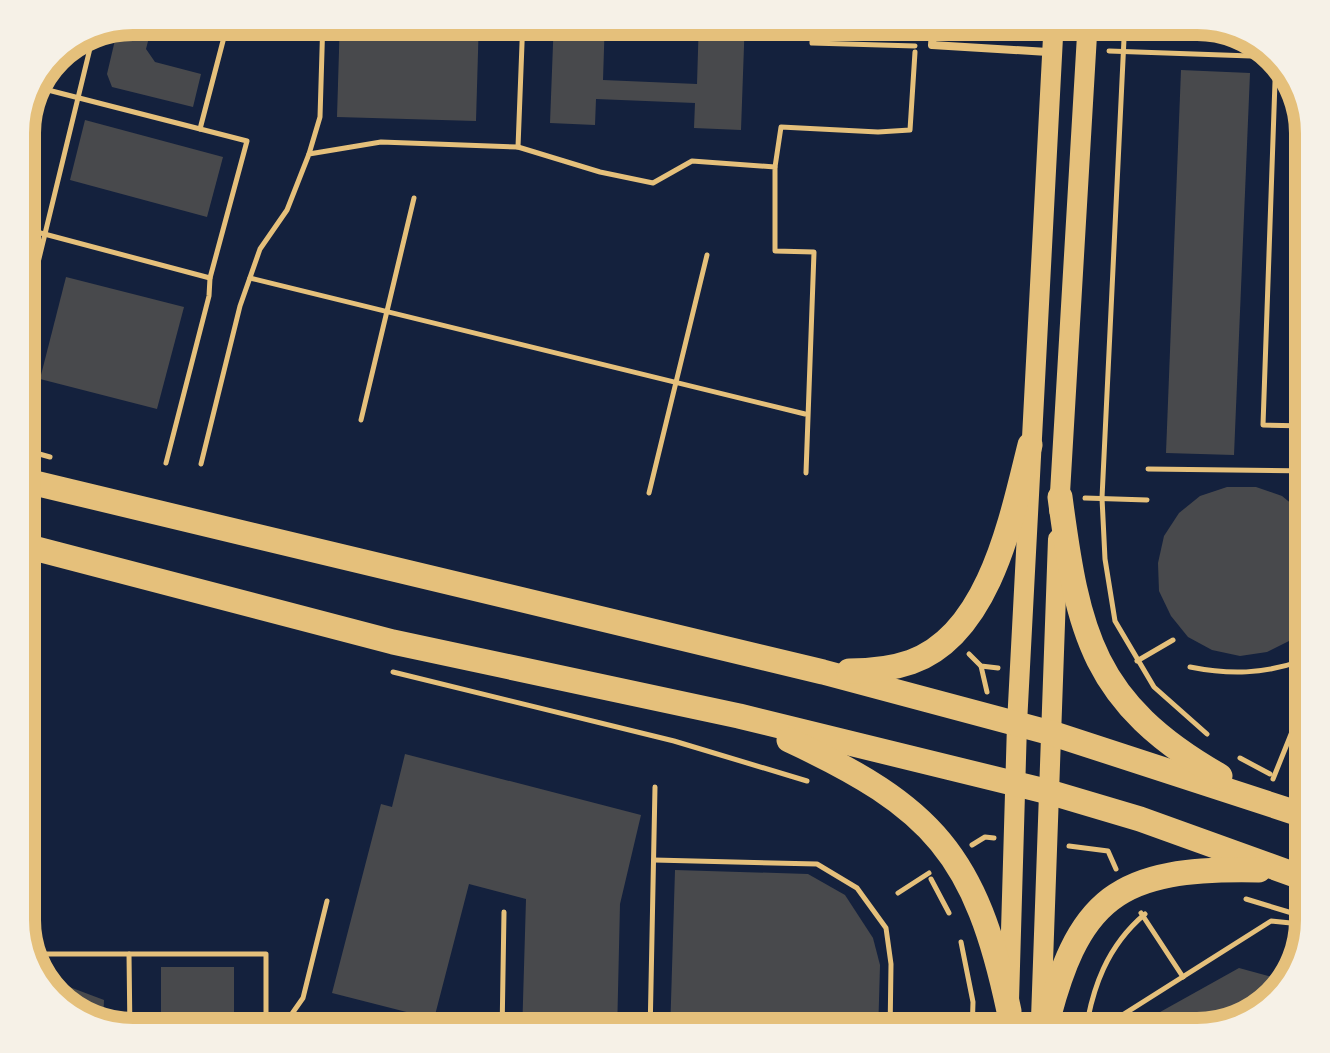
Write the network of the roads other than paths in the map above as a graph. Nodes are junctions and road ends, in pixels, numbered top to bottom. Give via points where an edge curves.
1 (933, 35) edge
2 (1053, 35) edge
3 (1087, 35) edge
4 (1052, 52) junction
5 (1030, 445) junction
6 (35, 483) edge
7 (1060, 497) junction
8 (35, 548) edge
9 (823, 672) junction
10 (739, 716) junction
11 (1017, 724) junction
12 (1051, 734) junction
13 (1016, 784) junction
14 (1269, 788) junction
15 (1049, 792) junction
16 (1295, 806) edge
17 (1284, 870) junction
18 (1295, 874) edge
19 (1007, 1018) edge
20 (1008, 1018) edge
21 (1043, 1018) edge
22 (1047, 1018) edge

1 - 4 lane via 932,45
2 - 4 main road
3 - 7 main road
4 - 5 main road
5 - 9 main road via 994,568 951,635 912,662
5 - 11 main road
6 - 9 main road
7 - 12 main road
7 - 14 main road via 1071,582 1086,636 1108,679 1173,746
8 - 10 main road via 393,642
9 - 11 main road
10 - 13 main road
10 - 19 main road via 848,767 924,822 967,877 996,949
11 - 12 main road
11 - 13 main road
12 - 14 main road
12 - 15 main road
13 - 15 main road
13 - 20 main road
14 - 16 main road
15 - 17 main road
15 - 21 main road
17 - 18 main road
17 - 22 main road via 1173,872 1110,898 1069,953

